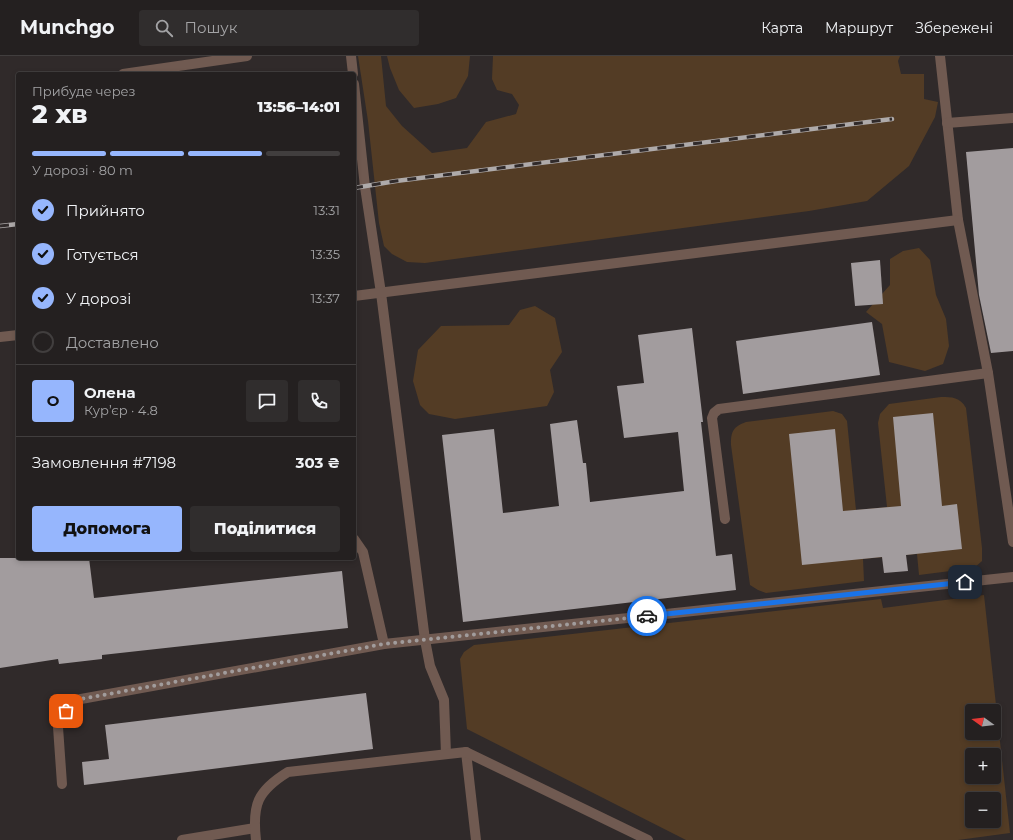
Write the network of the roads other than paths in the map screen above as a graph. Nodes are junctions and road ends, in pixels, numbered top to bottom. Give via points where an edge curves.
1 (247, 56) edge
2 (351, 56) edge
3 (940, 56) edge
4 (137, 72) edge
5 (353, 72) edge
6 (356, 103) edge
7 (1013, 118) edge
8 (948, 123) junction
9 (958, 220) junction
10 (381, 293) junction
11 (356, 296) edge
12 (16, 334) edge
13 (0, 337) edge
14 (988, 373) junction
15 (725, 519) dead end
16 (356, 542) edge
17 (1013, 542) edge
18 (1013, 577) edge
19 (426, 640) junction
20 (384, 644) junction
21 (466, 752) junction
22 (446, 754) junction
23 (62, 784) dead end
24 (255, 828) junction
25 (182, 840) edge
26 (256, 840) edge
27 (476, 840) edge
28 (648, 840) edge

1 - 4 lane
2 - 5 lane
3 - 8 lane
6 - 10 lane via 365,187
7 - 8 lane
8 - 9 lane
9 - 10 lane
9 - 14 lane
10 - 11 lane
10 - 19 lane
12 - 13 lane
14 - 15 lane via 719,409 712,418
14 - 17 lane
16 - 20 lane via 364,552
18 - 19 lane
19 - 20 lane
19 - 22 lane via 430,666 444,700
20 - 23 lane via 81,699 66,711 58,727
21 - 22 lane
21 - 27 lane
21 - 28 lane
22 - 24 lane via 288,772 273,781 263,792 257,804
24 - 25 lane
24 - 26 lane

